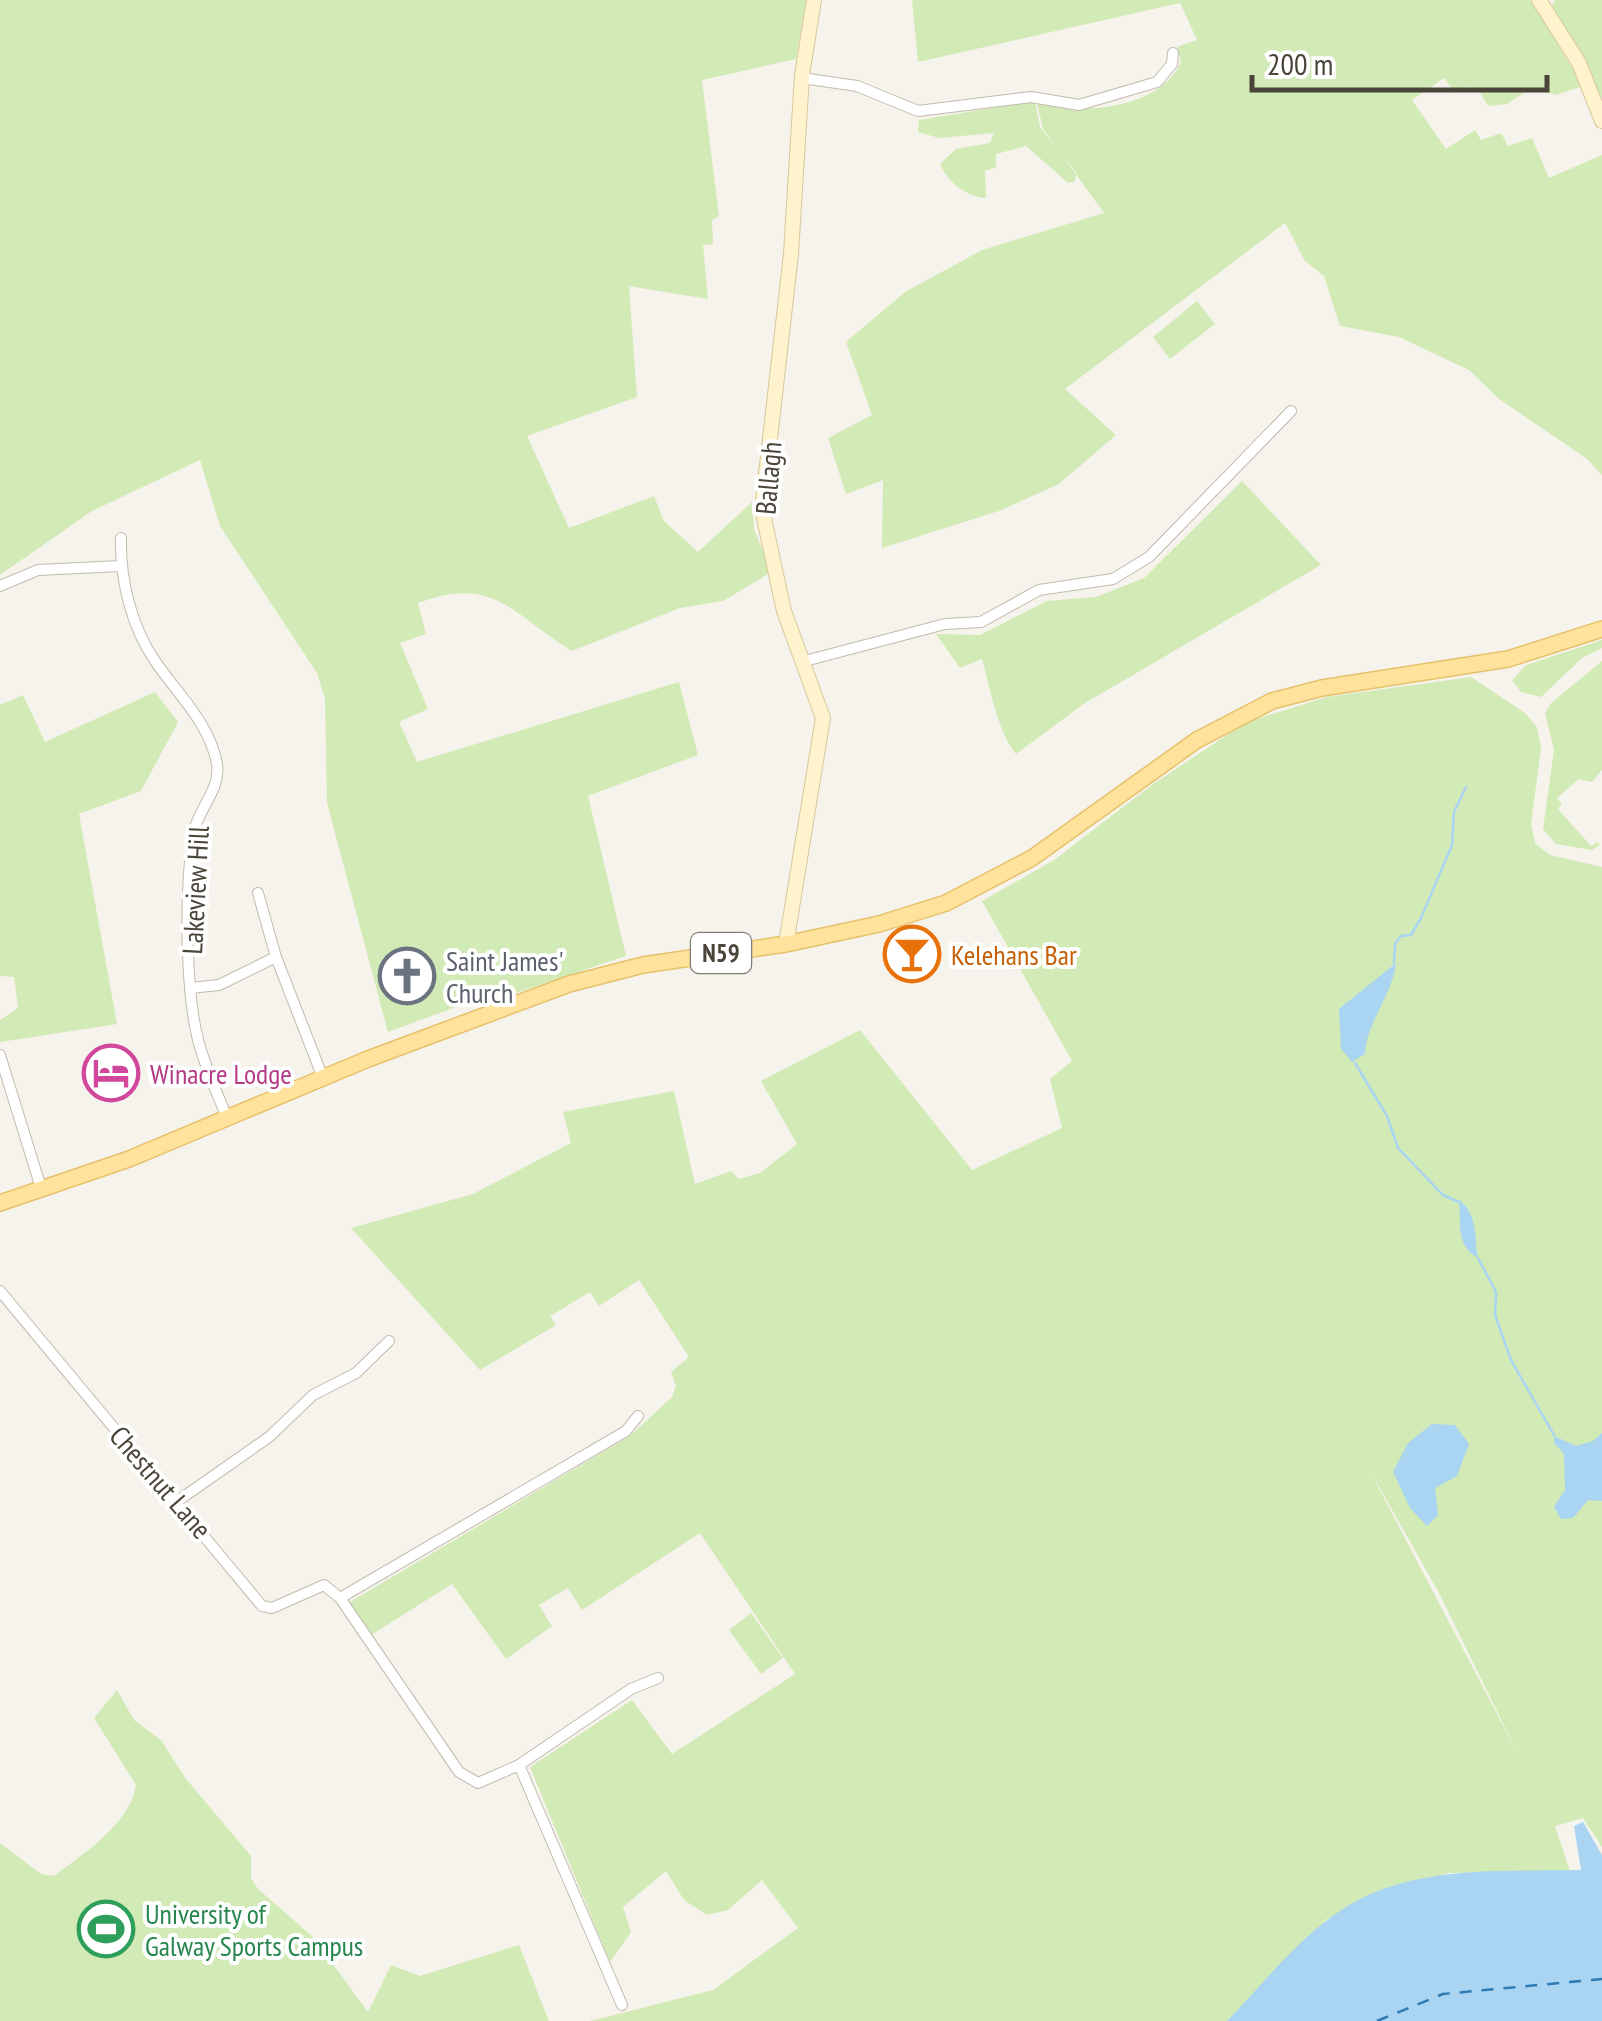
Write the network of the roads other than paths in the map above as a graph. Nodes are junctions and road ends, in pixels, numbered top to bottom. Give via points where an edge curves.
1 (814, 0) edge
2 (1542, 1) edge
3 (1172, 53) dead end
4 (802, 78) junction
5 (1602, 121) edge
6 (1291, 410) dead end
7 (122, 538) dead end
8 (120, 566) junction
9 (0, 586) edge
10 (1602, 629) edge
11 (802, 662) junction
12 (258, 893) dead end
13 (786, 944) junction
14 (276, 957) junction
15 (190, 988) junction
16 (0, 1055) edge
17 (323, 1078) junction
18 (227, 1118) junction
19 (41, 1188) junction
20 (0, 1202) edge
21 (0, 1291) edge
22 (389, 1341) dead end
23 (638, 1416) dead end
24 (179, 1500) junction
25 (340, 1598) junction
26 (658, 1678) dead end
27 (519, 1765) junction
28 (622, 2005) dead end

1 - 4 street, Ballagh
2 - 5 street
3 - 4 street via 1172,64 1157,82 1079,105 1031,96 918,111 857,86
4 - 11 street, Ballagh via 762,509 779,594
6 - 11 street via 1125,574 1039,590 980,622 945,624
7 - 8 street, Lakeview Hill
8 - 9 street via 38,570
8 - 15 street, Lakeview Hill via 147,647 202,726 218,769 194,830
10 - 13 main road, N59 via 1522,656 1322,688 1256,707 1197,740 1048,849 939,906
11 - 13 street, Ballagh via 824,730
12 - 14 street
13 - 17 main road, N59 via 606,974
14 - 15 street via 219,985
14 - 17 street
15 - 18 street, Lakeview Hill via 198,1042
16 - 19 street
17 - 18 main road, N59
18 - 19 main road, N59
19 - 20 main road, N59
21 - 24 street, Chestnut Lane
22 - 24 street
23 - 25 street via 626,1431
24 - 25 street, Chestnut Lane via 266,1608 316,1585
25 - 27 street via 459,1772 478,1783
26 - 27 street via 630,1689
27 - 28 street

